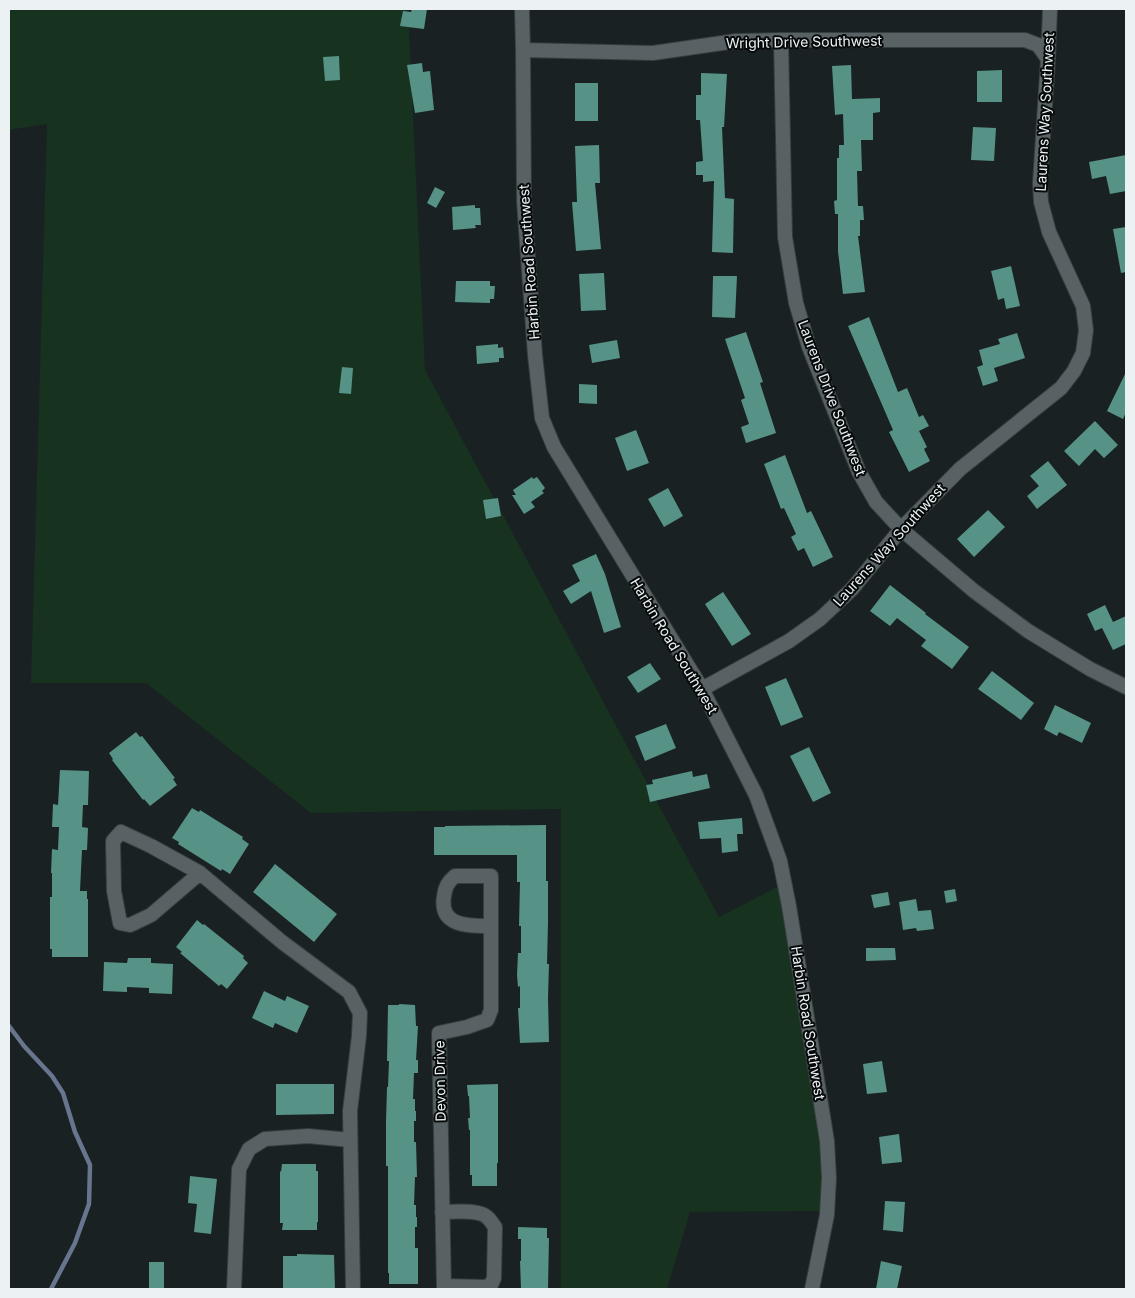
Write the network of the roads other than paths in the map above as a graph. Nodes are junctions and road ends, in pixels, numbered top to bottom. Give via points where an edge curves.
1 (522, 9) edge
2 (1050, 9) edge
3 (781, 40) junction
4 (523, 50) junction
5 (1048, 59) junction
6 (901, 529) junction
7 (1126, 687) edge
8 (702, 689) junction
9 (200, 873) junction
10 (491, 926) junction
11 (350, 1140) junction
12 (442, 1212) junction
13 (444, 1288) edge
14 (234, 1289) edge
15 (353, 1289) edge
16 (812, 1289) edge

1 - 4 street, Harbin Road Southwest
2 - 5 street, Laurens Way Southwest
3 - 4 street, Wright Drive Southwest via 736,41 653,53
3 - 5 street, Wright Drive Southwest via 1025,40 1038,45
3 - 6 street, Laurens Drive Southwest via 785,237 796,303 809,347 858,472 876,502
4 - 8 street, Harbin Road Southwest via 524,201 542,418 554,447
5 - 6 street, Laurens Way Southwest via 1041,202 1049,232 1083,306 1086,330 1083,353 1061,388 960,469
6 - 7 street, Laurens Drive Southwest via 974,591 1028,631
6 - 8 street, Laurens Way Southwest via 852,589 820,619 789,641
8 - 16 street, Harbin Road Southwest via 756,795 780,861 789,906 827,1141 827,1215
9 - 9 street via 121,832 114,841 114,891 120,923 130,925 151,915
9 - 11 street via 348,992 360,1013
10 - 10 street, Devon Drive via 491,876 455,876 450,880 442,903 449,918 460,924
10 - 12 street, Devon Drive via 491,1010 487,1020 439,1033
11 - 14 street via 308,1136 265,1140 249,1149 239,1169
11 - 15 street
12 - 13 street, Devon Drive
12 - 13 street, Devon Drive via 479,1213 486,1216 494,1228 494,1278 491,1285

